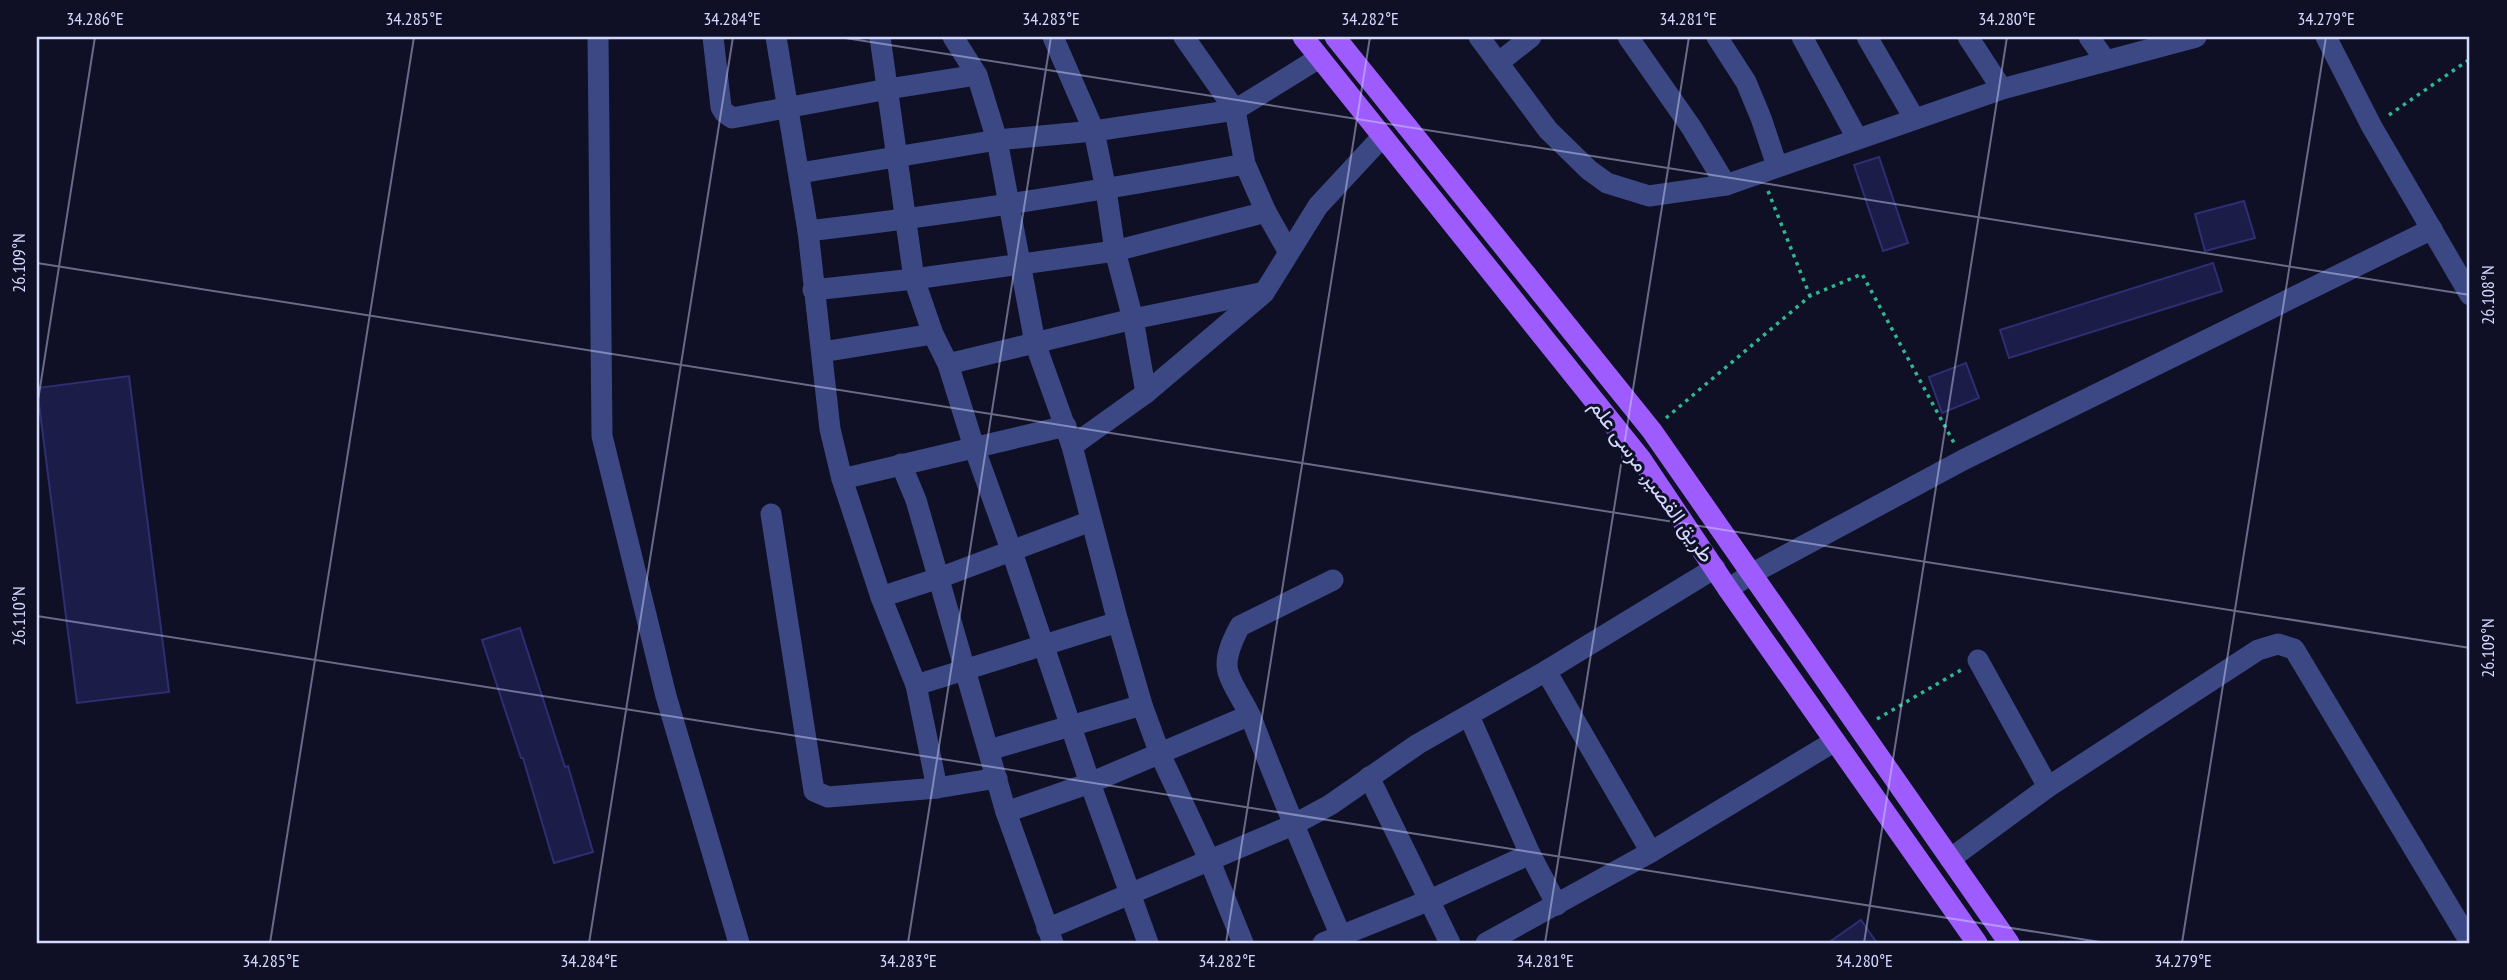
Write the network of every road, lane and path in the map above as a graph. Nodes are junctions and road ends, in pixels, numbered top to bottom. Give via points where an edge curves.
1 (598, 37) edge
2 (713, 37) edge
3 (776, 37) edge
4 (880, 37) edge
5 (953, 37) edge
6 (1184, 37) edge
7 (1303, 37) edge
8 (1335, 37) edge
9 (1479, 37) edge
10 (1531, 37) edge
11 (1628, 37) edge
12 (1717, 37) edge
13 (1802, 37) edge
14 (1867, 37) edge
15 (1968, 37) edge
16 (2089, 37) edge
17 (2195, 37) edge
18 (2326, 37) edge
19 (1061, 40) edge
20 (1319, 58) junction
21 (2470, 59) edge
22 (2106, 61) junction
23 (1498, 63) junction
24 (977, 75) junction
25 (888, 89) junction
26 (2002, 89) junction
27 (789, 107) junction
28 (1235, 110) junction
29 (1914, 118) junction
30 (2372, 127) junction
31 (1094, 131) junction
32 (1381, 137) junction
33 (1857, 138) junction
34 (997, 140) junction
35 (897, 158) junction
36 (1245, 164) junction
37 (1769, 168) junction
38 (800, 173) junction
39 (1726, 185) junction
40 (1106, 190) junction
41 (1009, 203) junction
42 (1266, 212) junction
43 (906, 219) junction
44 (2432, 229) junction
45 (808, 231) junction
46 (1115, 251) junction
47 (1288, 251) junction
48 (1018, 264) junction
49 (914, 279) junction
50 (813, 289) junction
51 (1264, 293) junction
52 (2470, 295) edge
53 (1810, 296) junction
54 (1133, 319) junction
55 (933, 334) junction
56 (1035, 343) junction
57 (822, 352) junction
58 (948, 363) junction
59 (1146, 393) junction
60 (1652, 430) junction
61 (1069, 436) junction
62 (974, 447) junction
63 (1963, 460) junction
64 (901, 464) junction
65 (842, 480) junction
66 (771, 514) dead end
67 (1091, 521) junction
68 (1012, 551) junction
69 (1715, 568) junction
70 (1752, 573) junction
71 (939, 578) junction
72 (1333, 580) dead end
73 (1728, 589) junction
74 (881, 597) junction
75 (1118, 622) junction
76 (1044, 647) junction
77 (1978, 660) joint
78 (965, 671) junction
79 (1546, 671) junction
80 (916, 685) junction
81 (1142, 705) junction
82 (1251, 715) junction
83 (1469, 716) junction
84 (1070, 726) junction
85 (1860, 729) junction
86 (1835, 741) junction
87 (989, 750) junction
88 (1160, 754) junction
89 (997, 778) junction
90 (1369, 778) junction
91 (1090, 783) junction
92 (2048, 787) junction
93 (937, 789) junction
94 (1006, 812) junction
95 (1293, 825) junction
96 (1651, 852) junction
97 (1530, 854) junction
98 (1209, 859) junction
99 (1950, 859) junction
100 (1129, 894) junction
101 (1430, 900) junction
102 (1557, 905) junction
103 (1050, 936) edge
104 (1336, 941) edge
105 (2470, 942) edge
106 (739, 943) edge
107 (1148, 943) edge
108 (1243, 943) edge
109 (1450, 943) edge
110 (1486, 943) edge
111 (1977, 943) edge
112 (2009, 943) edge

1 - 106 street via 603,436 666,696
2 - 27 street via 721,107 727,116
3 - 27 street
4 - 25 street
5 - 24 street
6 - 28 street
7 - 20 main road, طريق القصير, مرسى علم
8 - 60 main road, طريق القصير, مرسى علم
9 - 23 street
10 - 23 street
11 - 39 street
12 - 37 street via 1762,118
13 - 33 street
14 - 29 street
15 - 26 street
16 - 22 street
17 - 22 street
18 - 30 street
19 - 31 street
20 - 28 street
20 - 32 main road, طريق القصير, مرسى علم
21 - 30 path
22 - 26 street
23 - 39 street via 1548,130 1607,183 1649,196
24 - 25 street
24 - 34 street
25 - 27 street
25 - 35 street
26 - 29 street
27 - 38 street
28 - 31 street
28 - 36 street
29 - 33 street
30 - 44 street
31 - 34 street
31 - 40 street
32 - 47 street via 1318,206
32 - 69 main road, طريق القصير, مرسى علم via 1641,459
33 - 37 street
34 - 35 street
34 - 41 street
35 - 38 street
35 - 43 street
36 - 40 street
36 - 42 street
37 - 39 street
37 - 53 path
38 - 45 street
40 - 41 street
40 - 46 street
41 - 43 street
41 - 48 street
42 - 46 street
42 - 47 street
43 - 45 street
43 - 49 street
44 - 52 street
44 - 63 street
45 - 50 street
46 - 48 street
46 - 54 street
47 - 51 street
48 - 49 street
48 - 56 street
49 - 50 street
49 - 55 street
50 - 57 street
51 - 54 street
51 - 59 street
53 - 60 path
53 - 63 path via 1862,274
54 - 56 street
54 - 59 street
55 - 57 street
55 - 58 street
56 - 58 street
56 - 61 street
57 - 65 street via 830,429
58 - 62 street
59 - 61 street
60 - 70 main road, طريق القصير, مرسى علم
61 - 62 street
61 - 67 street
62 - 64 street
62 - 68 street
63 - 70 street
64 - 65 street
64 - 71 street
65 - 74 street
66 - 93 street via 814,790 828,797
67 - 68 street
67 - 75 street
68 - 71 street
68 - 76 street
69 - 73 main road, طريق القصير, مرسى علم
69 - 79 street
70 - 73 street
70 - 85 main road, طريق القصير, مرسى علم
71 - 74 street
71 - 78 street
72 - 82 street via 1240,626 1227,661 1228,672
73 - 86 main road, طريق القصير, مرسى علم
74 - 80 street
75 - 76 street
75 - 81 street
76 - 78 street
76 - 84 street
77 - 85 path
77 - 92 street
78 - 80 street
78 - 87 street
79 - 83 street
79 - 96 street
80 - 93 street
81 - 84 street
81 - 88 street
82 - 88 street
82 - 95 street
83 - 90 street
83 - 97 street
84 - 87 street
84 - 91 street
85 - 99 main road, طريق القصير, مرسى علم
86 - 96 street
86 - 111 main road, طريق القصير, مرسى علم
87 - 89 street
88 - 91 street
88 - 98 street
89 - 93 street
89 - 94 street
90 - 95 street
90 - 101 street
91 - 94 street
91 - 100 street
92 - 99 street
92 - 105 street via 2258,650 2287,646 2294,649
94 - 103 street
95 - 98 street
95 - 104 street
96 - 102 street
97 - 101 street
97 - 102 street
98 - 100 street
98 - 108 street
99 - 112 main road, طريق القصير, مرسى علم
100 - 103 street
100 - 107 street
101 - 104 street
101 - 109 street
102 - 110 street

